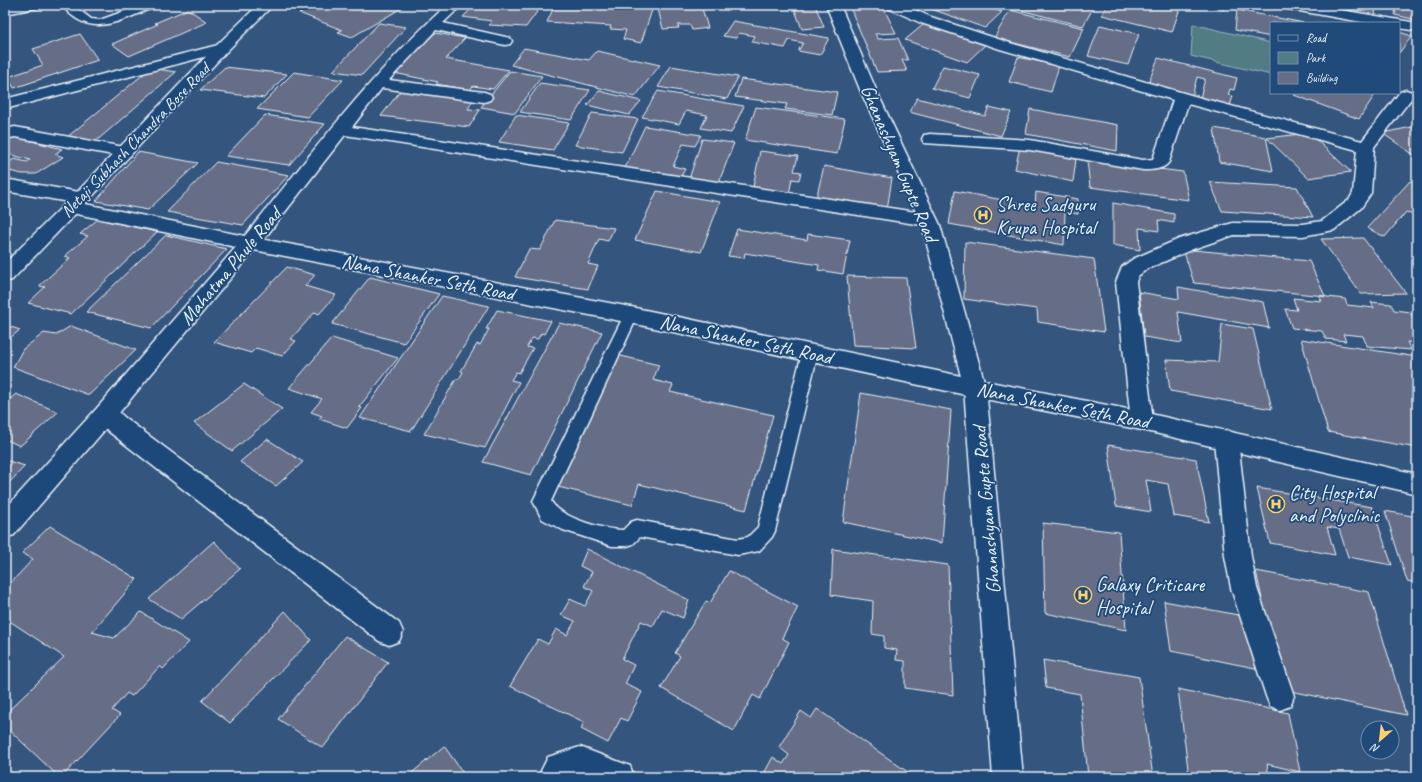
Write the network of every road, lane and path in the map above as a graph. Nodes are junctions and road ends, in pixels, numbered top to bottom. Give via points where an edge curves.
1 (32, 5) edge
2 (67, 5) edge
3 (151, 5) edge
4 (266, 5) edge
5 (455, 5) edge
6 (833, 5) edge
7 (893, 5) edge
8 (1288, 5) edge
9 (5, 10) edge
10 (1386, 22) edge
11 (1400, 24) edge
12 (433, 25) junction
13 (1417, 27) edge
14 (505, 41) dead end
15 (222, 48) junction
16 (379, 83) junction
17 (1413, 93) edge
18 (484, 97) dead end
19 (1182, 97) junction
20 (5, 104) edge
21 (342, 130) junction
22 (5, 134) edge
23 (930, 139) dead end
24 (1366, 147) junction
25 (124, 152) junction
26 (5, 185) edge
27 (76, 202) junction
28 (928, 220) junction
29 (250, 244) junction
30 (5, 275) edge
31 (631, 315) junction
32 (810, 353) junction
33 (975, 388) junction
34 (106, 413) junction
35 (1142, 421) junction
36 (1226, 440) junction
37 (1417, 484) edge
38 (5, 527) edge
39 (389, 632) dead end
40 (1280, 696) dead end
41 (553, 777) edge
42 (619, 777) edge
43 (1008, 777) edge

1 - 9 street
2 - 3 lane via 88,22 101,24
4 - 15 street, Netaji Subhash Chandra Bose Road
5 - 12 street, Mahatma Phule Road
6 - 28 street, Ghanashyam Gupte Road via 869,92
7 - 19 street via 926,20 1005,46
8 - 10 street
11 - 13 street
12 - 14 street
12 - 16 street, Mahatma Phule Road
15 - 20 street
15 - 25 street, Netaji Subhash Chandra Bose Road
16 - 18 street
16 - 21 street, Mahatma Phule Road
17 - 24 street
19 - 23 street via 1160,162 1153,165 1030,146
19 - 24 street
21 - 28 street
21 - 29 street, Mahatma Phule Road
22 - 25 street via 15,132
24 - 35 street via 1362,193 1355,204 1327,226 1304,230 1233,229 1186,244 1140,264 1129,272 1126,282
25 - 27 street, Netaji Subhash Chandra Bose Road
26 - 27 street, Nana Shanker Seth Road
27 - 29 street, Nana Shanker Seth Road
27 - 30 street, Netaji Subhash Chandra Bose Road
28 - 33 street, Ghanashyam Gupte Road
29 - 31 street, Nana Shanker Seth Road
29 - 34 street, Mahatma Phule Road
31 - 32 street, Nana Shanker Seth Road
31 - 32 lane via 542,501 548,513 563,522 612,538 627,538 637,528 738,547 753,545 766,531
32 - 33 street, Nana Shanker Seth Road
33 - 35 street, Nana Shanker Seth Road
33 - 43 street, Ghanashyam Gupte Road
34 - 38 street, Mahatma Phule Road
34 - 39 street via 116,424
35 - 36 street, Nana Shanker Seth Road
36 - 37 street, Nana Shanker Seth Road
36 - 40 street via 1238,556 1244,588
41 - 42 street via 559,768 580,762

